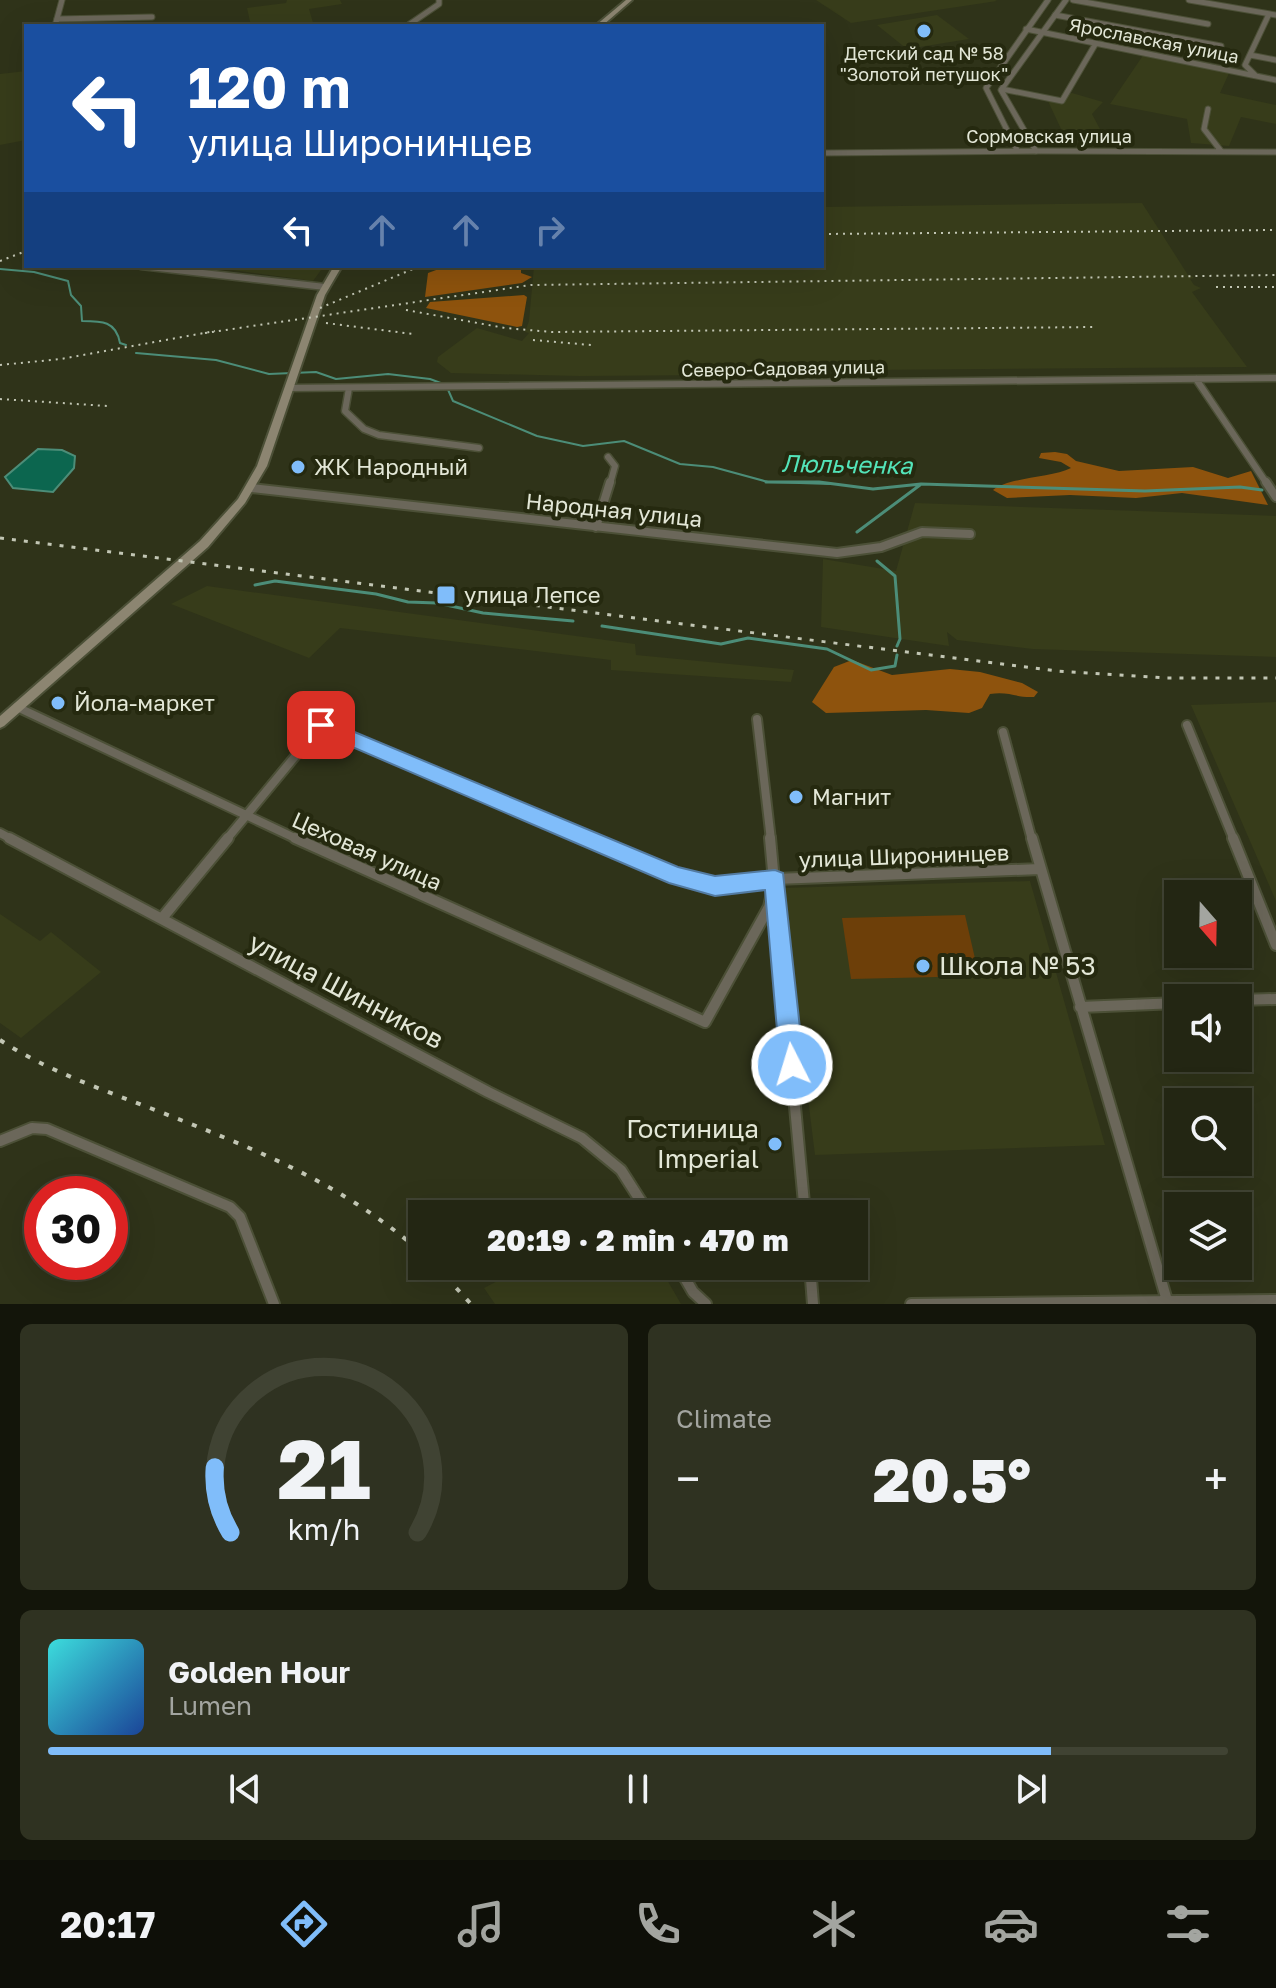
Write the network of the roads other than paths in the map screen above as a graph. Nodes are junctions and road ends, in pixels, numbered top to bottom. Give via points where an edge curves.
1 (62, 0) edge
2 (439, 0) edge
3 (629, 0) edge
4 (1048, 0) edge
5 (1066, 0) edge
6 (1073, 0) edge
7 (1189, 0) edge
8 (1055, 15) junction
9 (1273, 15) edge
10 (152, 17) dead end
11 (56, 22) edge
12 (410, 24) edge
13 (600, 24) edge
14 (1208, 24) dead end
15 (1026, 29) junction
16 (1042, 32) junction
17 (1096, 43) junction
18 (1221, 46) dead end
19 (1250, 55) junction
20 (1276, 60) edge
21 (1255, 75) junction
22 (1276, 80) edge
23 (1002, 89) junction
24 (1208, 109) dead end
25 (1276, 144) edge
26 (1017, 150) junction
27 (1036, 151) junction
28 (1221, 151) junction
29 (1275, 152) edge
30 (824, 153) edge
31 (159, 268) edge
32 (337, 268) edge
33 (325, 287) junction
34 (1276, 378) edge
35 (1196, 379) junction
36 (291, 385) junction
37 (349, 388) junction
38 (479, 448) dead end
39 (608, 457) dead end
40 (251, 488) junction
41 (1276, 497) edge
42 (596, 527) junction
43 (970, 534) dead end
44 (17, 707) junction
45 (757, 719) dead end
46 (0, 723) edge
47 (1187, 725) dead end
48 (1003, 732) dead end
49 (246, 816) junction
50 (0, 833) edge
51 (1040, 869) junction
52 (775, 879) junction
53 (163, 917) junction
54 (1276, 945) edge
55 (1276, 999) edge
56 (1252, 1000) edge
57 (1164, 1004) edge
58 (1080, 1007) junction
59 (0, 1141) edge
60 (641, 1200) edge
61 (804, 1200) edge
62 (686, 1280) edge
63 (811, 1280) edge
64 (1276, 1300) edge
65 (1017, 1302) edge
66 (272, 1303) edge
67 (706, 1304) edge
68 (813, 1304) edge
69 (911, 1304) edge
70 (1168, 1304) edge

1 - 11 street
2 - 12 street
3 - 13 main road
4 - 15 street
5 - 8 street
6 - 14 street
7 - 9 street
8 - 16 street
8 - 18 street
9 - 19 street
10 - 11 street
15 - 16 street, Ярославская улица
15 - 26 street via 986,88
16 - 17 street, Ярославская улица
16 - 23 street
17 - 21 street, Ярославская улица
17 - 23 street via 1062,101
19 - 20 street
19 - 21 street via 1245,65
21 - 22 street, Ярославская улица
23 - 27 street
24 - 28 street via 1204,129
25 - 29 street
26 - 27 street, Сормовская улица
26 - 30 street, Сормовская улица
27 - 28 street, Сормовская улица
28 - 29 street, Сормовская улица
31 - 33 street
32 - 33 main road
33 - 36 main road
34 - 35 street, Северо-Садовая улица
35 - 37 street, Северо-Садовая улица
35 - 41 street
36 - 37 street, Северо-Садовая улица
36 - 40 main road
37 - 38 street via 345,411 367,432
39 - 42 street via 615,466
40 - 42 street, Народная улица
40 - 44 main road via 204,544
42 - 43 street, Народная улица via 837,553 881,547 922,532
44 - 46 main road
44 - 49 street, Цеховая улица
45 - 52 street
47 - 54 street
48 - 51 street
49 - 52 street, улица Широнинцев via 321,725 676,876 715,886
49 - 52 street, Цеховая улица via 705,1022 769,907
49 - 53 street
50 - 53 street, улица Шинников
51 - 52 street, улица Широнинцев
51 - 58 street
52 - 61 street
53 - 60 street, улица Шинников via 488,1092 561,1125 610,1158
55 - 56 street
57 - 58 street
58 - 70 street
59 - 66 street via 32,1128 47,1129 230,1207 240,1217
62 - 67 street
63 - 68 street
64 - 70 street
65 - 69 street
65 - 70 street

